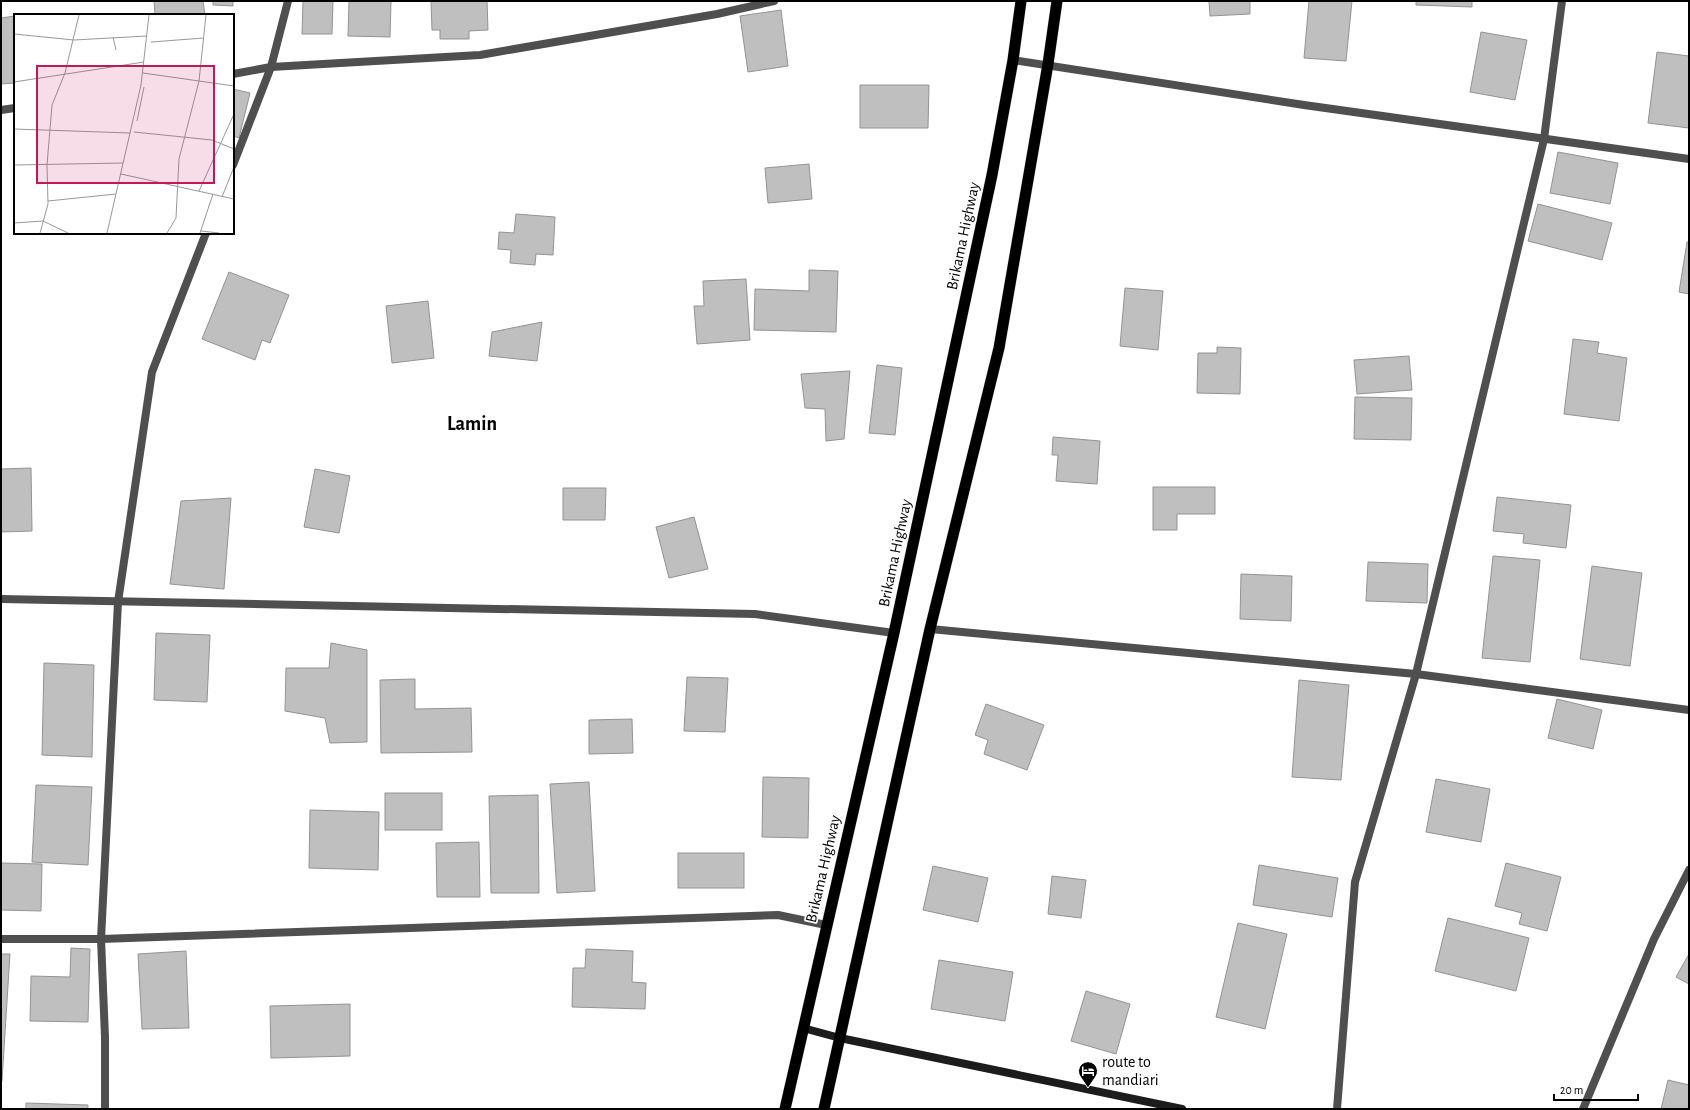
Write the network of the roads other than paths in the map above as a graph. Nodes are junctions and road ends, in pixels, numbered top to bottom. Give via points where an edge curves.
1 (288, 1) edge
2 (774, 1) edge
3 (1021, 1) edge
4 (1057, 1) edge
5 (1562, 1) edge
6 (1013, 60) junction
7 (1048, 64) junction
8 (271, 67) junction
9 (234, 74) edge
10 (14, 108) edge
11 (1, 110) edge
12 (1544, 138) junction
13 (1689, 159) edge
14 (234, 162) edge
15 (206, 234) edge
16 (1, 599) edge
17 (118, 602) junction
18 (930, 629) junction
19 (894, 633) junction
20 (1416, 674) junction
21 (1689, 710) edge
22 (1689, 870) edge
23 (826, 925) junction
24 (1, 939) edge
25 (101, 939) junction
26 (803, 1028) junction
27 (840, 1038) junction
28 (105, 1109) edge
29 (784, 1109) edge
30 (824, 1109) edge
31 (1182, 1109) edge
32 (1337, 1109) edge
33 (1583, 1109) edge

1 - 8 street
2 - 8 street via 717,14 480,55
3 - 6 highway, Brikama Highway
4 - 7 highway
5 - 12 street
6 - 7 street
6 - 19 highway, Brikama Highway via 992,175
7 - 12 street via 1304,105
7 - 18 highway via 999,348
8 - 9 street
8 - 14 street
10 - 11 street
12 - 13 street
12 - 20 street
15 - 17 street via 152,372
16 - 17 street
17 - 19 street via 755,614
17 - 25 street
18 - 20 street
18 - 27 highway
19 - 23 highway, Brikama Highway
20 - 21 street
20 - 32 street via 1355,882
22 - 33 street via 1654,939
23 - 25 street via 778,915
23 - 26 highway, Brikama Highway
24 - 25 street
25 - 28 street
26 - 27 main road
26 - 29 highway, Brikama Highway
27 - 30 highway
27 - 31 main road

